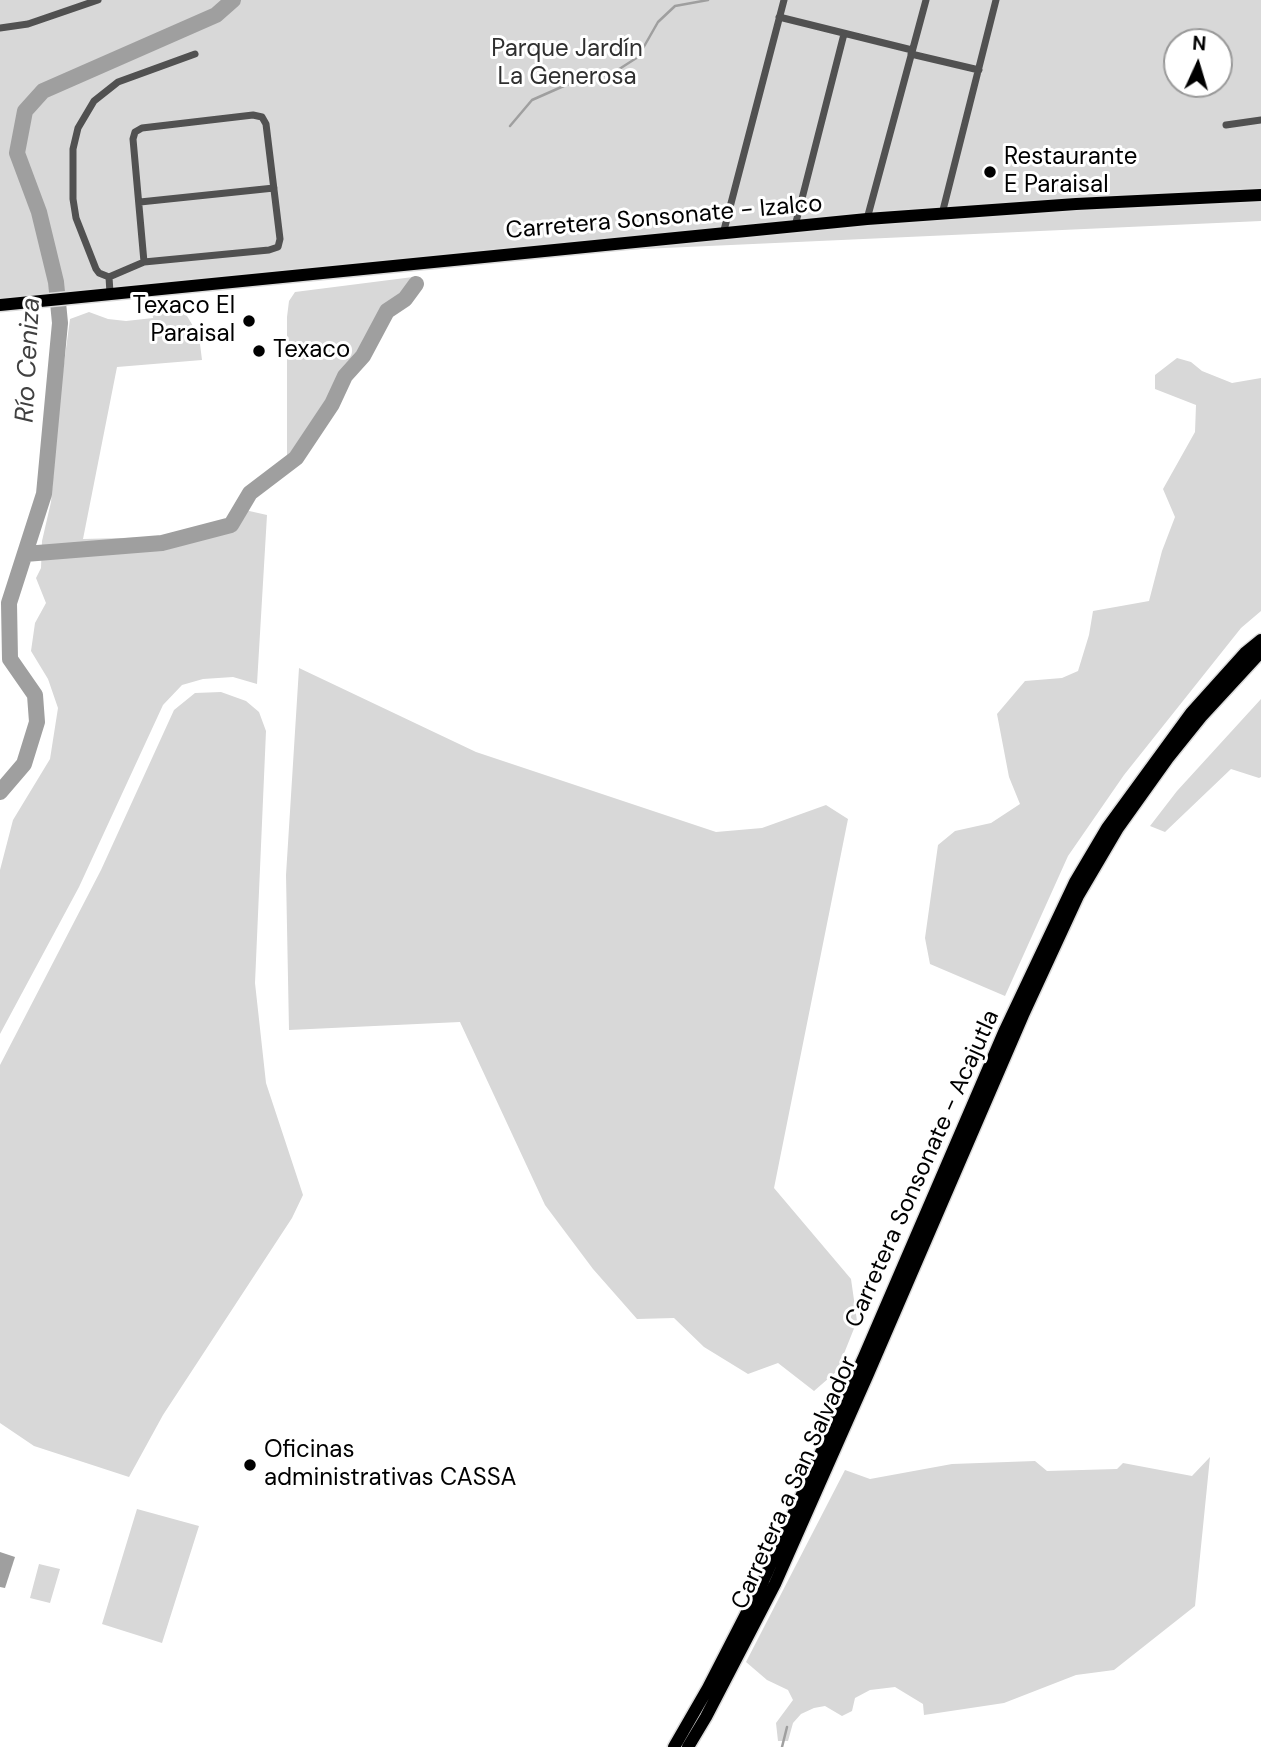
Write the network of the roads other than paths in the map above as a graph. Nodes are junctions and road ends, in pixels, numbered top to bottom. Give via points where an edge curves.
1 (98, 0) edge
2 (926, 0) edge
3 (996, 0) edge
4 (783, 4) edge
5 (779, 17) junction
6 (0, 27) edge
7 (844, 34) junction
8 (912, 52) junction
9 (195, 54) dead end
10 (979, 70) junction
11 (1261, 120) edge
12 (1226, 125) dead end
13 (274, 188) junction
14 (1261, 195) edge
15 (140, 202) junction
16 (942, 214) junction
17 (867, 219) junction
18 (794, 227) junction
19 (723, 234) junction
20 (144, 262) junction
21 (109, 277) junction
22 (110, 293) junction
23 (0, 306) edge
24 (1261, 640) edge
25 (1261, 652) edge
26 (674, 1747) edge
27 (688, 1747) edge

1 - 6 street via 28,24
2 - 8 street
3 - 10 street
4 - 5 street
5 - 7 street
5 - 19 street
7 - 8 street
7 - 18 street
8 - 10 street
8 - 17 street
9 - 21 street via 118,82 94,102 78,128 73,149 76,218 96,269
10 - 16 street
11 - 12 street
13 - 15 street
13 - 15 street via 266,124 253,115 135,132
13 - 20 street via 278,247
14 - 16 main road, Carretera Sonsonate - Izalco
15 - 20 street
16 - 17 main road, Carretera Sonsonate - Izalco
17 - 18 main road, Carretera Sonsonate - Izalco
18 - 19 main road, Carretera Sonsonate - Izalco
19 - 22 main road, Carretera Sonsonate - Izalco
20 - 21 street
21 - 22 street
22 - 23 main road, Carretera Sonsonate - Izalco
24 - 26 main road, Carretera Sonsonate - Acajutla via 1191,713 1107,828 1074,882 763,1581
25 - 27 main road, Carretera a San Salvador via 1168,758 1118,828 1078,896 775,1584

